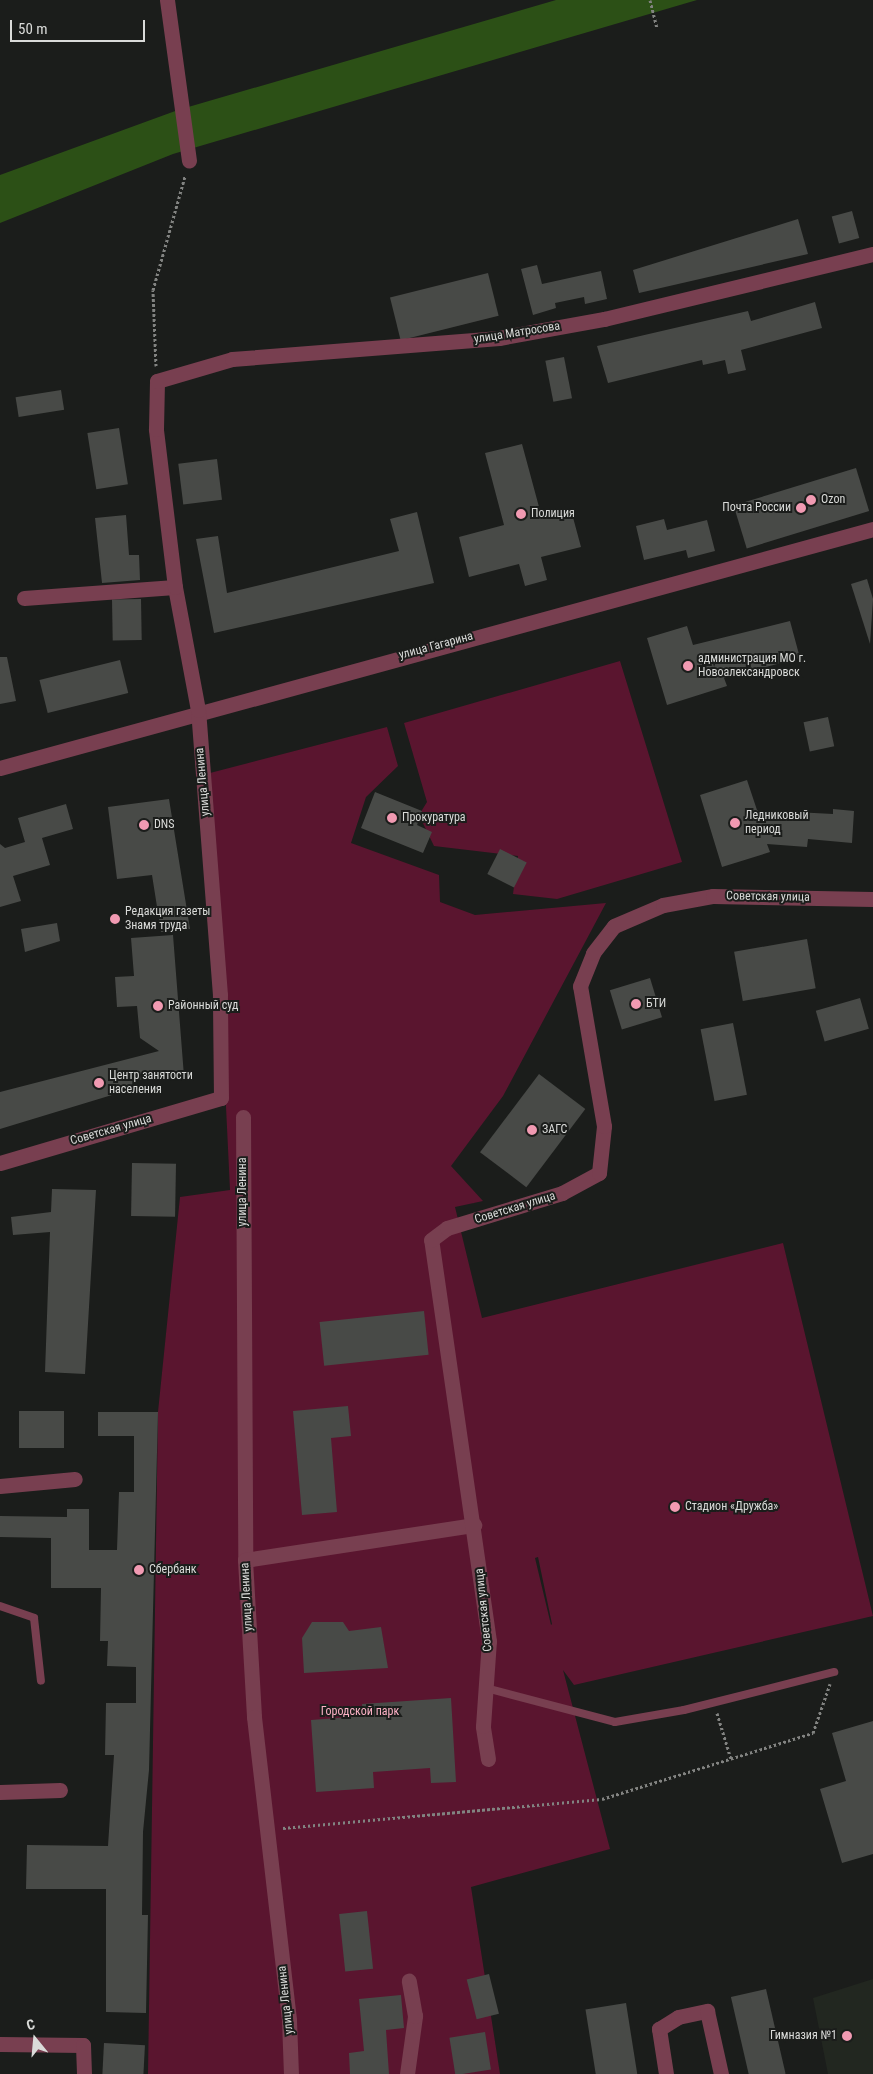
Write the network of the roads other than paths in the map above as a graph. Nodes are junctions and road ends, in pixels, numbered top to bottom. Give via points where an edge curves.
1 (167, 0) edge
2 (189, 162) road end
3 (873, 254) edge
4 (157, 381) joint
5 (873, 529) edge
6 (175, 587) junction
7 (24, 598) dead end
8 (198, 710) junction
9 (0, 768) edge
10 (873, 899) edge
11 (221, 1098) joint
12 (243, 1117) dead end
13 (0, 1163) edge
14 (75, 1479) dead end
15 (0, 1486) edge
16 (474, 1525) junction
17 (245, 1560) junction
18 (0, 1606) edge
19 (834, 1672) road end
20 (41, 1681) dead end
21 (486, 1688) junction
22 (488, 1759) dead end
23 (60, 1790) dead end
24 (0, 1792) edge
25 (409, 1981) dead end
26 (0, 2044) edge
27 (84, 2074) edge
28 (291, 2074) edge
29 (407, 2074) edge
30 (666, 2074) edge
31 (721, 2074) edge

1 - 2 street via 181,83
3 - 4 street, улица Матросова via 604,319 499,338 232,360
4 - 6 street, улица Ленина via 156,429
5 - 8 street, улица Гагарина
6 - 7 street
6 - 8 street, улица Ленина
8 - 9 street, улица Гагарина
8 - 11 street, улица Ленина via 220,995
10 - 16 street, Советская улица via 713,896 663,905 614,926 593,953 580,986 604,1126 599,1173 562,1193 447,1228 431,1240
11 - 13 street, Советская улица
12 - 17 street, улица Ленина
14 - 15 street
16 - 17 street
16 - 21 street, Советская улица via 490,1641
17 - 28 street, улица Ленина via 254,1718
18 - 20 lane via 34,1618
19 - 21 lane via 714,1703 615,1722
21 - 22 street, Советская улица via 483,1726
23 - 24 street
25 - 29 street via 415,2016
26 - 27 street via 83,2045
30 - 31 street via 659,2028 678,2017 706,2011

